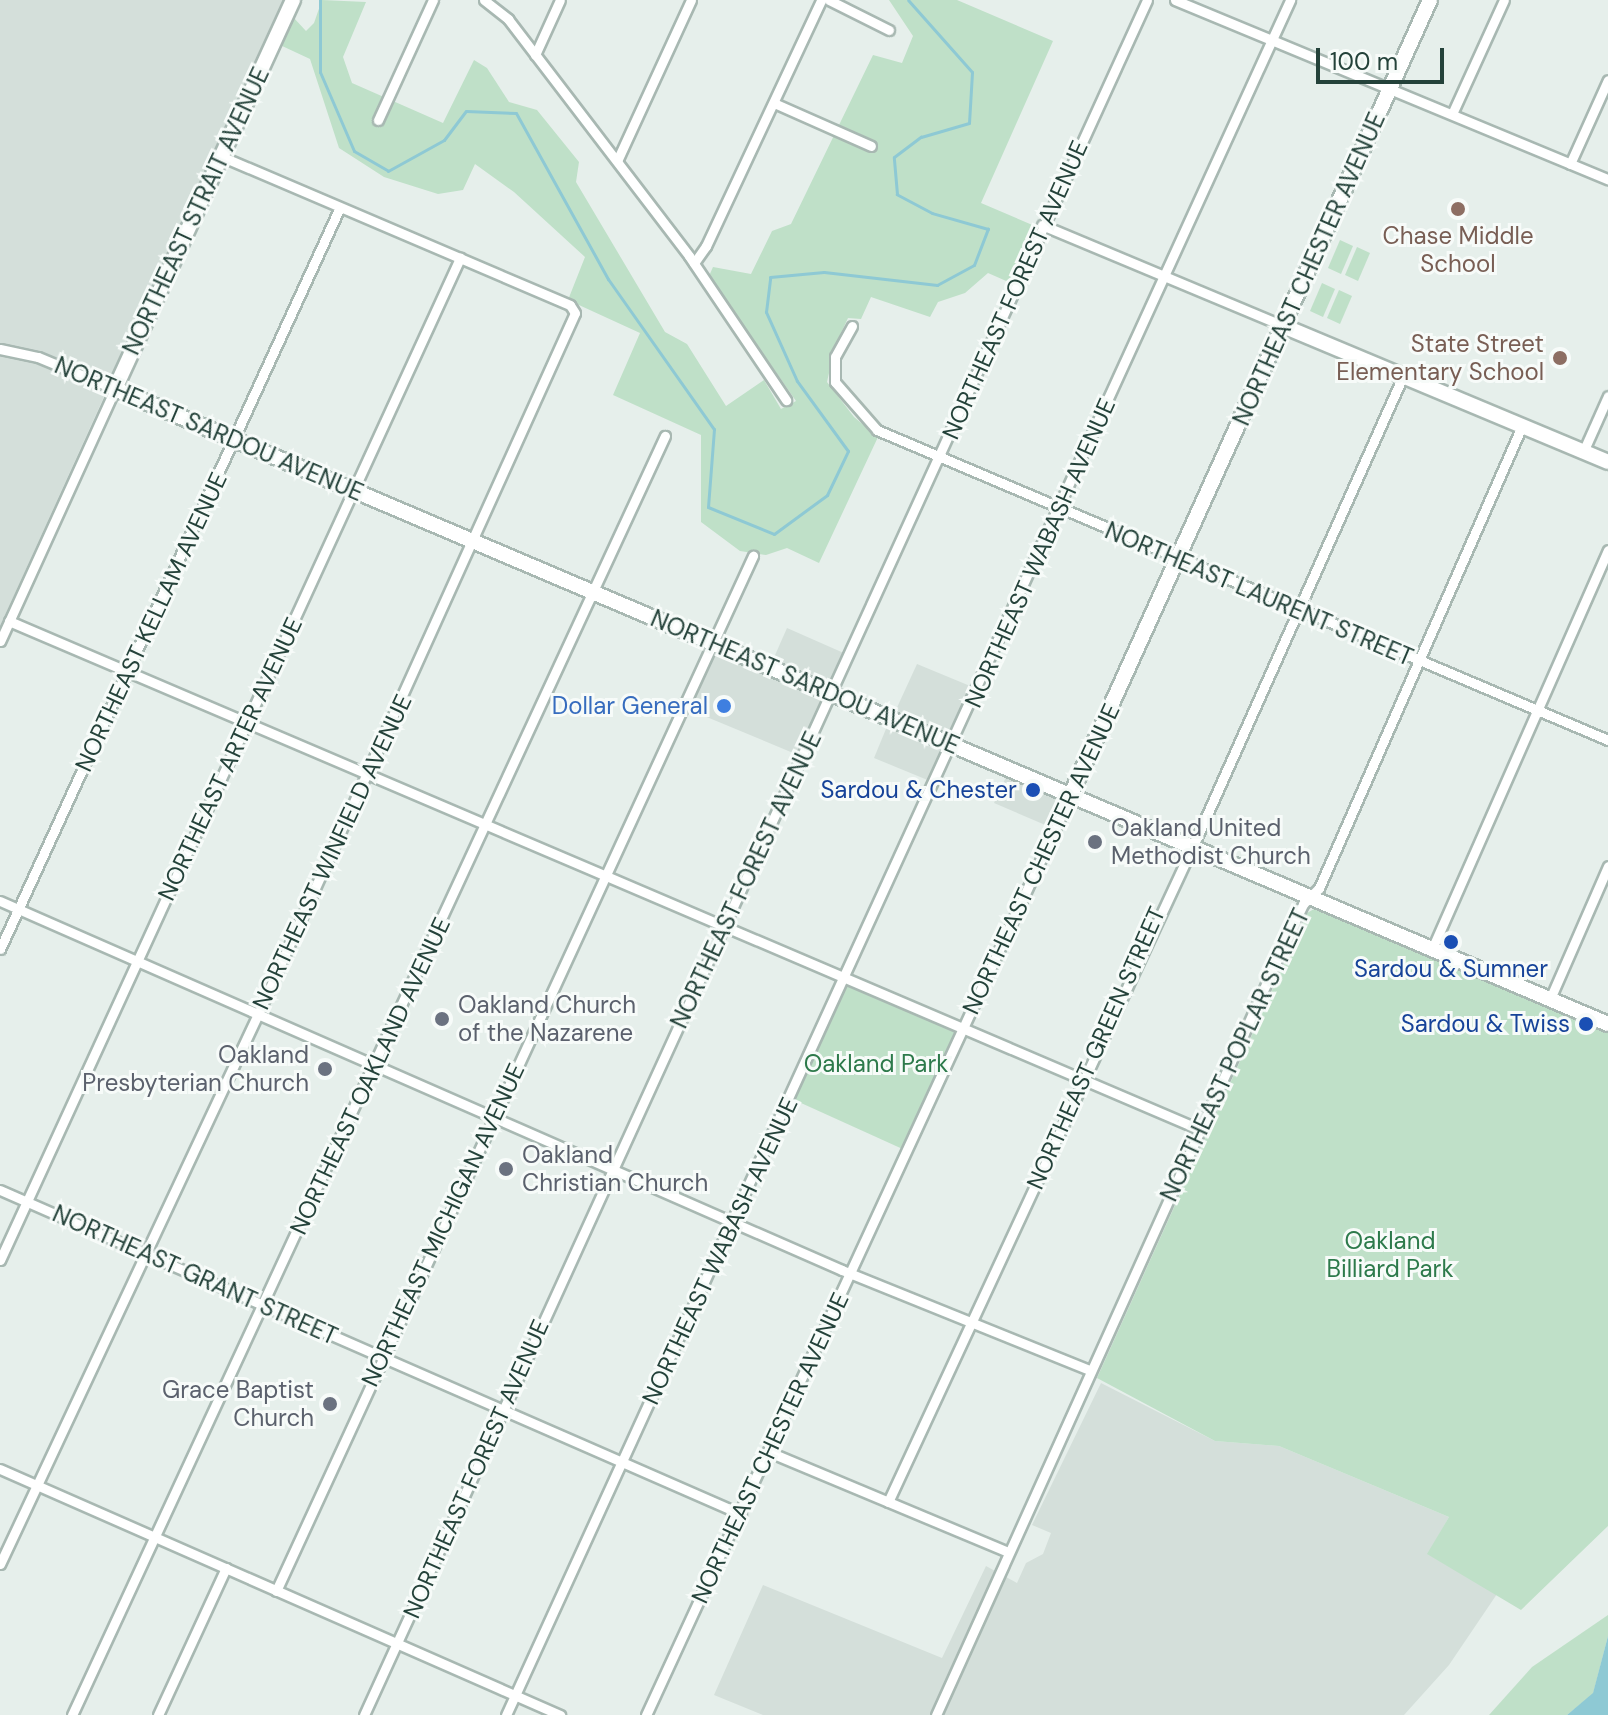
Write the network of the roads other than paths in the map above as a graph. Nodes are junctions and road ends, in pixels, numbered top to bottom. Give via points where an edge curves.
1 (293, 0) edge
2 (433, 0) edge
3 (484, 0) edge
4 (560, 0) edge
5 (691, 0) edge
6 (821, 0) edge
7 (829, 0) edge
8 (1147, 0) edge
9 (1175, 0) edge
10 (1290, 0) edge
11 (1430, 0) edge
12 (1504, 0) edge
13 (889, 30) dead end
14 (1272, 40) junction
15 (535, 55) junction
16 (1608, 80) edge
17 (1390, 89) junction
18 (774, 103) junction
19 (1452, 114) junction
20 (378, 120) dead end
21 (871, 146) dead end
22 (221, 156) junction
23 (617, 161) junction
24 (1570, 164) junction
25 (1608, 179) edge
26 (340, 207) junction
27 (1042, 225) junction
28 (460, 258) junction
29 (694, 263) junction
30 (1166, 277) junction
31 (852, 326) dead end
32 (1283, 326) junction
33 (0, 349) edge
34 (1403, 376) junction
35 (115, 389) junction
36 (1608, 396) edge
37 (786, 400) dead end
38 (1522, 426) junction
39 (665, 436) dead end
40 (234, 439) junction
41 (1583, 452) junction
42 (938, 460) junction
43 (1608, 462) edge
44 (353, 490) junction
45 (1059, 509) junction
46 (475, 541) junction
47 (1608, 550) edge
48 (753, 556) dead end
49 (1178, 559) junction
50 (593, 591) junction
51 (1299, 610) junction
52 (9, 621) junction
53 (0, 641) edge
54 (711, 642) junction
55 (1418, 660) junction
56 (128, 672) junction
57 (832, 693) junction
58 (1536, 710) junction
59 (247, 723) junction
60 (1608, 740) edge
61 (952, 744) junction
62 (367, 774) junction
63 (1071, 794) junction
64 (485, 825) junction
65 (1191, 846) junction
66 (1608, 866) edge
67 (603, 876) junction
68 (1311, 897) junction
69 (0, 901) edge
70 (18, 909) junction
71 (724, 928) junction
72 (0, 949) edge
73 (1432, 949) junction
74 (138, 961) junction
75 (844, 980) junction
76 (1550, 999) junction
77 (258, 1014) junction
78 (1608, 1024) edge
79 (962, 1031) junction
80 (375, 1066) junction
81 (1081, 1080) junction
82 (493, 1117) junction
83 (1201, 1130) junction
84 (612, 1170) junction
85 (0, 1190) edge
86 (26, 1202) junction
87 (733, 1223) junction
88 (146, 1254) junction
89 (0, 1260) edge
90 (851, 1272) junction
91 (265, 1306) junction
92 (972, 1321) junction
93 (382, 1357) junction
94 (1089, 1370) junction
95 (502, 1410) junction
96 (769, 1452) junction
97 (623, 1463) junction
98 (0, 1469) edge
99 (38, 1486) junction
100 (888, 1502) junction
101 (741, 1514) junction
102 (156, 1538) junction
103 (1006, 1551) junction
104 (0, 1564) edge
105 (226, 1568) junction
106 (276, 1591) junction
107 (397, 1644) junction
108 (515, 1696) junction
109 (72, 1715) edge
110 (158, 1715) edge
111 (364, 1715) edge
112 (506, 1715) edge
113 (560, 1715) edge
114 (646, 1715) edge
115 (936, 1715) edge

1 - 22 main road, NORTHEAST STRAIT AVENUE
2 - 20 street
3 - 15 street via 503,14
4 - 15 street
5 - 23 street
6 - 18 street
7 - 13 street
8 - 27 street, NORTHEAST FOREST AVENUE
9 - 14 street
10 - 14 street, NORTHEAST WABASH AVENUE
11 - 17 main road, NORTHEAST CHESTER AVENUE
12 - 19 street
14 - 17 street
14 - 30 street, NORTHEAST WABASH AVENUE
15 - 23 street
16 - 24 street
17 - 19 street
17 - 32 main road, NORTHEAST CHESTER AVENUE
18 - 21 street
18 - 29 street
19 - 24 street
22 - 26 street
22 - 35 main road, NORTHEAST STRAIT AVENUE
23 - 29 street
24 - 25 street
26 - 28 street
26 - 40 street, NORTHEAST KELLAM AVENUE
27 - 30 street
27 - 42 street, NORTHEAST FOREST AVENUE
28 - 44 street, NORTHEAST ARTER AVENUE
28 - 46 street, NORTHEAST WINFIELD AVENUE via 575,310
29 - 37 street
30 - 32 street
30 - 45 street, NORTHEAST WABASH AVENUE
31 - 42 street, NORTHEAST LAURENT STREET via 833,372 838,388 869,425
32 - 34 main road
32 - 49 main road, NORTHEAST CHESTER AVENUE
33 - 35 street, NORTHEAST SARDOU AVENUE via 38,357
34 - 38 main road
34 - 51 street, NORTHEAST GREEN STREET
35 - 40 main road, NORTHEAST SARDOU AVENUE
35 - 52 street, NORTHEAST STRAIT AVENUE
36 - 41 street
38 - 41 main road
38 - 55 street, NORTHEAST POPLAR STREET
39 - 50 street, NORTHEAST OAKLAND AVENUE
40 - 44 main road, NORTHEAST SARDOU AVENUE
40 - 56 street, NORTHEAST KELLAM AVENUE
41 - 43 main road
42 - 45 street, NORTHEAST LAURENT STREET
42 - 57 street, NORTHEAST FOREST AVENUE
44 - 46 main road, NORTHEAST SARDOU AVENUE
44 - 59 street, NORTHEAST ARTER AVENUE
45 - 49 street, NORTHEAST LAURENT STREET
45 - 61 street, NORTHEAST WABASH AVENUE
46 - 50 main road, NORTHEAST SARDOU AVENUE
46 - 62 street, NORTHEAST WINFIELD AVENUE
47 - 58 street
48 - 54 street, NORTHEAST MICHIGAN AVENUE
49 - 51 street, NORTHEAST LAURENT STREET
49 - 63 main road, NORTHEAST CHESTER AVENUE
50 - 54 main road, NORTHEAST SARDOU AVENUE
50 - 64 street, NORTHEAST OAKLAND AVENUE
51 - 55 street, NORTHEAST LAURENT STREET
51 - 65 street, NORTHEAST GREEN STREET
52 - 53 street, NORTHEAST STRAIT AVENUE
52 - 56 street
54 - 57 main road, NORTHEAST SARDOU AVENUE
54 - 67 street, NORTHEAST MICHIGAN AVENUE
55 - 58 street, NORTHEAST LAURENT STREET
55 - 68 street, NORTHEAST POPLAR STREET
56 - 59 street
56 - 70 street, NORTHEAST KELLAM AVENUE
57 - 61 main road, NORTHEAST SARDOU AVENUE
57 - 71 street, NORTHEAST FOREST AVENUE
58 - 60 street, NORTHEAST LAURENT STREET
58 - 73 street
59 - 62 street
59 - 74 street, NORTHEAST ARTER AVENUE
61 - 63 main road, NORTHEAST SARDOU AVENUE
61 - 75 street, NORTHEAST WABASH AVENUE
62 - 64 street
62 - 77 street, NORTHEAST WINFIELD AVENUE
63 - 65 main road, NORTHEAST SARDOU AVENUE
63 - 79 street, NORTHEAST CHESTER AVENUE
64 - 67 street
64 - 80 street, NORTHEAST OAKLAND AVENUE
65 - 68 main road, NORTHEAST SARDOU AVENUE
65 - 81 street, NORTHEAST GREEN STREET
66 - 76 street
67 - 71 street
67 - 82 street, NORTHEAST MICHIGAN AVENUE
68 - 73 main road, NORTHEAST SARDOU AVENUE
68 - 83 street, NORTHEAST POPLAR STREET
69 - 70 street
70 - 72 street, NORTHEAST KELLAM AVENUE
70 - 74 street
71 - 75 street
71 - 84 street, NORTHEAST FOREST AVENUE
73 - 76 main road, NORTHEAST SARDOU AVENUE
74 - 77 street
74 - 86 street, NORTHEAST ARTER AVENUE
75 - 79 street
75 - 87 street, NORTHEAST WABASH AVENUE
76 - 78 main road, NORTHEAST SARDOU AVENUE
77 - 80 street
77 - 88 street, NORTHEAST WINFIELD AVENUE
79 - 81 street
79 - 90 street, NORTHEAST CHESTER AVENUE
80 - 82 street
80 - 91 street, NORTHEAST OAKLAND AVENUE
81 - 83 street
81 - 92 street, NORTHEAST GREEN STREET
82 - 84 street
82 - 93 street, NORTHEAST MICHIGAN AVENUE
83 - 94 street, NORTHEAST POPLAR STREET
84 - 87 street
84 - 95 street, NORTHEAST FOREST AVENUE
85 - 86 street, NORTHEAST GRANT STREET
86 - 88 street, NORTHEAST GRANT STREET
86 - 89 street, NORTHEAST ARTER AVENUE
87 - 90 street
87 - 97 street, NORTHEAST WABASH AVENUE
88 - 91 street, NORTHEAST GRANT STREET
88 - 99 street, NORTHEAST WINFIELD AVENUE
90 - 92 street
90 - 96 street, NORTHEAST CHESTER AVENUE
91 - 93 street, NORTHEAST GRANT STREET
91 - 102 street, NORTHEAST OAKLAND AVENUE
92 - 94 street
92 - 100 street, NORTHEAST GREEN STREET
93 - 95 street, NORTHEAST GRANT STREET
93 - 106 street, NORTHEAST MICHIGAN AVENUE
94 - 103 street, NORTHEAST POPLAR STREET
95 - 97 street, NORTHEAST GRANT STREET
95 - 107 street, NORTHEAST FOREST AVENUE
96 - 100 street
96 - 101 street, NORTHEAST CHESTER AVENUE
97 - 101 street, NORTHEAST GRANT STREET
97 - 108 street, NORTHEAST WABASH AVENUE
98 - 99 street
99 - 102 street
99 - 104 street, NORTHEAST WINFIELD AVENUE
100 - 103 street
101 - 114 street, NORTHEAST CHESTER AVENUE
102 - 105 street
102 - 109 street, NORTHEAST OAKLAND AVENUE
103 - 115 street, NORTHEAST POPLAR STREET via 1007,1560
105 - 106 street
105 - 110 street
106 - 107 street
107 - 108 street
107 - 111 street, NORTHEAST FOREST AVENUE
108 - 112 street, NORTHEAST WABASH AVENUE
108 - 113 street

